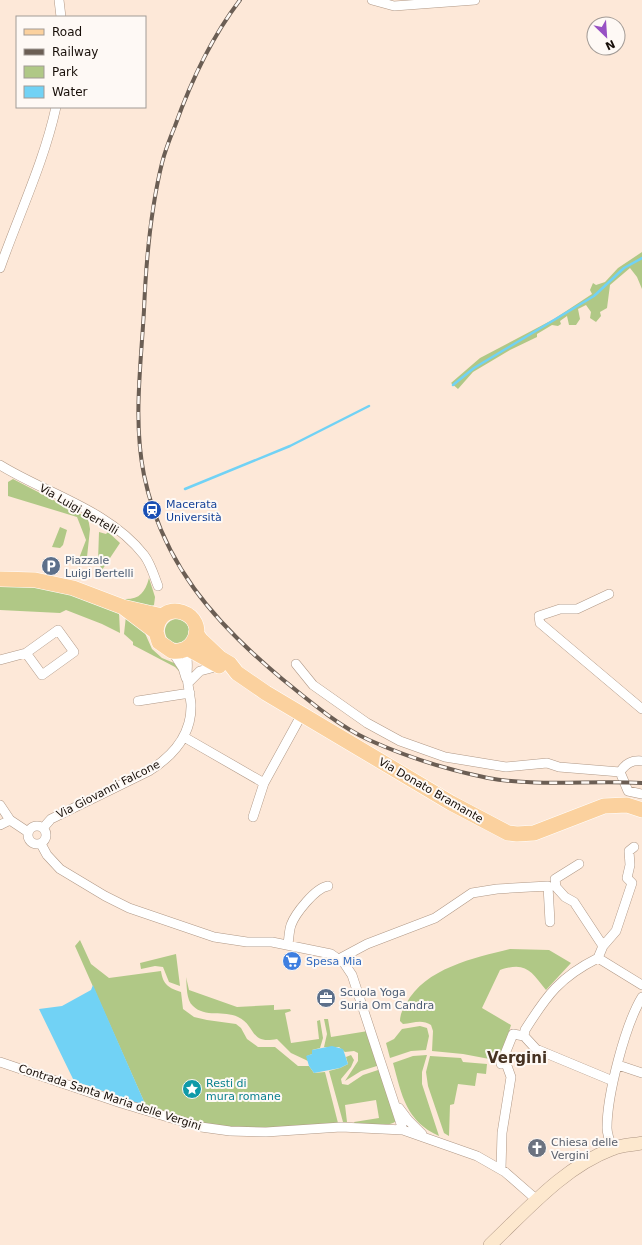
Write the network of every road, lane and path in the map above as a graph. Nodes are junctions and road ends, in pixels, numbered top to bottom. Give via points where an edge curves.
1 (59, 0) edge
2 (372, 0) edge
3 (475, 0) edge
4 (61, 16) edge
5 (56, 108) edge
6 (0, 268) edge
7 (0, 465) edge
8 (0, 578) edge
9 (158, 586) dead end
10 (609, 594) dead end
11 (122, 607) junction
12 (162, 616) junction
13 (156, 632) junction
14 (196, 633) junction
15 (181, 650) junction
16 (26, 654) junction
17 (0, 660) edge
18 (296, 664) dead end
19 (219, 666) junction
20 (236, 673) junction
21 (189, 682) junction
22 (190, 693) junction
23 (138, 701) dead end
24 (642, 709) edge
25 (302, 714) junction
26 (184, 737) junction
27 (642, 761) edge
28 (620, 772) junction
29 (264, 783) junction
30 (642, 794) edge
31 (0, 805) edge
32 (642, 810) edge
33 (253, 817) dead end
34 (10, 820) junction
35 (0, 825) edge
36 (43, 828) junction
37 (28, 832) junction
38 (40, 844) junction
39 (634, 847) dead end
40 (579, 864) dead end
41 (328, 886) dead end
42 (550, 922) dead end
43 (288, 944) junction
44 (603, 946) junction
45 (598, 958) junction
46 (339, 959) junction
47 (642, 985) edge
48 (642, 997) edge
49 (524, 1036) junction
50 (0, 1062) edge
51 (618, 1065) junction
52 (642, 1073) edge
53 (613, 1081) junction
54 (394, 1100) junction
55 (403, 1130) junction
56 (424, 1137) junction
57 (642, 1143) edge
58 (612, 1149) junction
59 (501, 1169) junction
60 (537, 1200) junction
61 (490, 1245) edge

1 - 4 street
2 - 3 street via 394,6
5 - 6 street via 38,170
7 - 9 street, Via Luigi Bertelli via 99,518 123,534 144,555
8 - 11 main road, Via Donato Bramante via 35,580 66,586
10 - 24 street via 577,609 560,609 539,616 540,623
11 - 12 main road, Via Donato Bramante
11 - 13 main road, Via Donato Bramante
12 - 13 main road via 156,626
12 - 14 main road, Via Donato Bramante via 173,611 184,612 194,621
13 - 15 main road, Via Donato Bramante via 156,638 162,646
14 - 15 main road via 195,639
14 - 20 main road, Via Donato Bramante via 230,664
15 - 19 main road, Via Donato Bramante via 215,662
15 - 21 street, Via Giovanni Falcone via 184,676
15 - 21 street, Via Giovanni Falcone via 188,657
16 - 16 street via 58,630 74,652 42,675
16 - 17 street
18 - 28 street via 313,684 367,723 400,741 445,757 506,767 547,764
19 - 20 main road, Via Donato Bramante
19 - 21 street via 200,671
20 - 25 main road, Via Donato Bramante
21 - 22 street, Via Giovanni Falcone
22 - 23 street
22 - 26 street, Via Giovanni Falcone via 190,717
25 - 29 street
25 - 32 main road, Via Donato Bramante via 451,803 508,833 534,833 604,806 627,805
26 - 29 street
26 - 36 street, Via Giovanni Falcone via 175,750 158,765 51,819
27 - 28 street via 632,761 624,765
28 - 30 street via 628,791
29 - 33 street
31 - 34 street
34 - 35 street
34 - 37 street
36 - 37 street via 34,826
36 - 38 street via 46,836
37 - 38 street via 31,842
38 - 43 street via 60,869 129,908 214,937
39 - 44 street via 629,851 630,865 627,878 632,883 616,931
40 - 44 street via 555,879 556,887 574,902
41 - 43 street via 315,892 296,917 291,926
42 - 46 street via 548,886 472,893 435,918 367,944
43 - 46 street via 331,954
44 - 45 street
45 - 47 street
45 - 49 street via 577,969 546,997 525,1030
46 - 54 street via 352,975
48 - 51 street via 635,1009
49 - 53 street via 536,1049
49 - 59 street via 513,1034 502,1062 507,1066 511,1077 502,1133
50 - 55 street, Contrada Santa Maria delle Vergini via 201,1127 266,1132 341,1127
51 - 52 street
51 - 53 street
53 - 58 street via 607,1128
54 - 55 street
54 - 56 street
55 - 56 street, Contrada Santa Maria delle Vergini
56 - 59 street, Contrada Santa Maria delle Vergini via 478,1156
57 - 58 main road
58 - 60 main road via 571,1172
59 - 60 street, Contrada Santa Maria delle Vergini
60 - 61 main road

